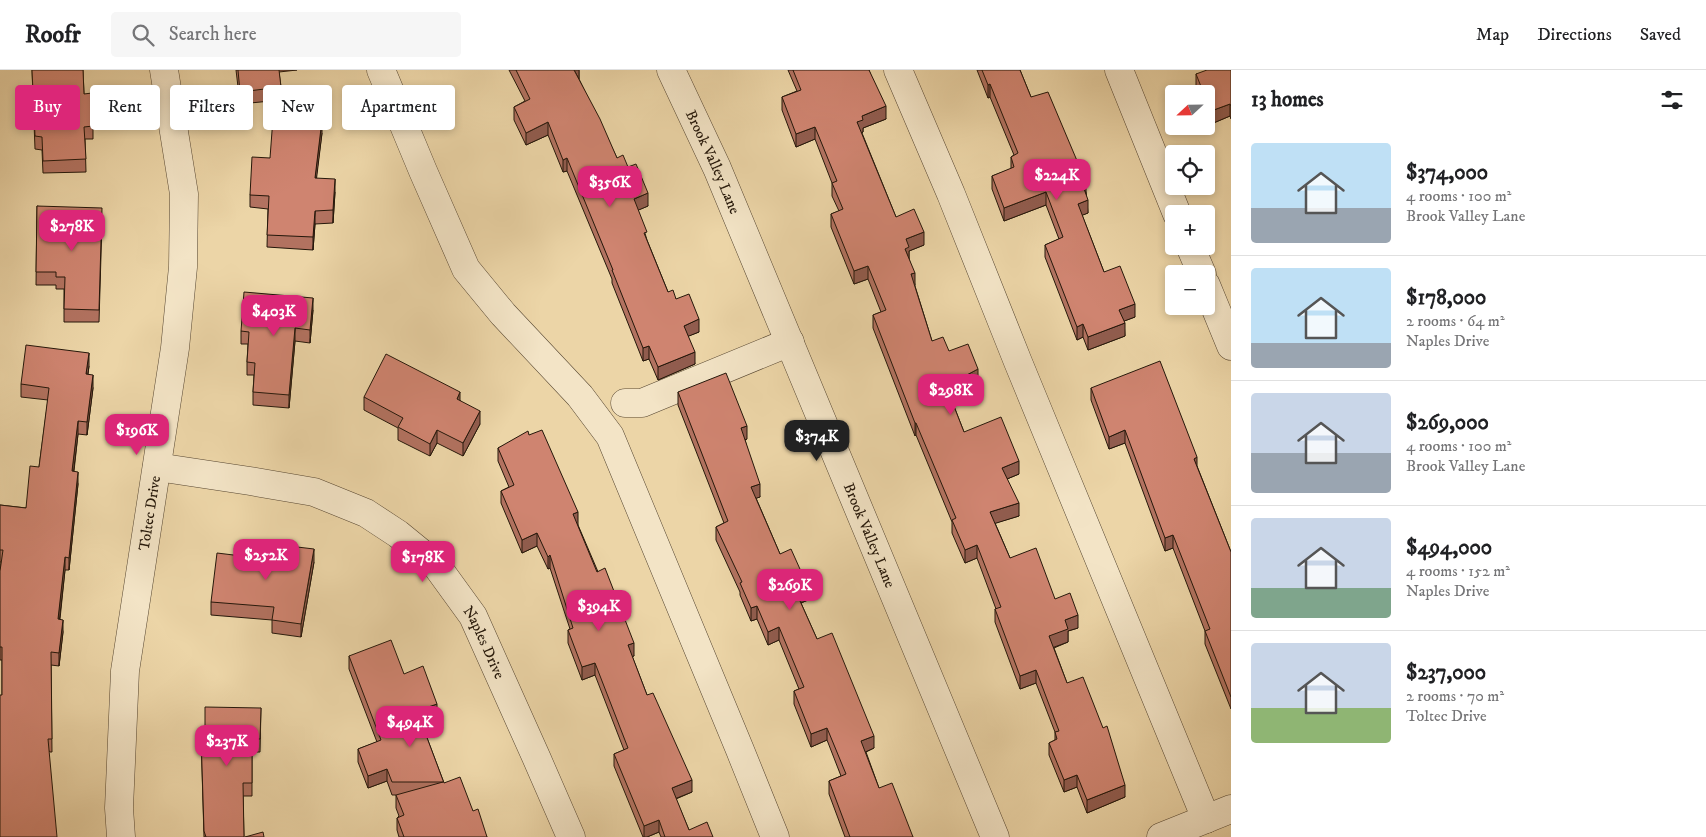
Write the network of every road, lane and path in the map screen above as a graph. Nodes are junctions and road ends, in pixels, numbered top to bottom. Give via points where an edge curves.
1 (164, 70) edge
2 (381, 70) edge
3 (671, 70) edge
4 (898, 70) edge
5 (1119, 70) edge
6 (1173, 205) edge
7 (1215, 307) edge
8 (790, 342) junction
9 (1231, 346) edge
10 (625, 402) dead end
11 (157, 467) junction
12 (1231, 809) edge
13 (1206, 819) junction
14 (121, 837) edge
15 (570, 837) edge
16 (775, 837) edge
17 (995, 837) edge
18 (1161, 837) edge

1 - 11 street, Toltec Drive via 184,194 183,267 175,348
2 - 16 street via 466,269 503,314 580,396 610,436
3 - 8 street, Brook Valley Lane via 717,168
4 - 13 street via 952,194
5 - 6 street
7 - 9 street
8 - 10 street via 642,403
8 - 17 street, Brook Valley Lane
11 - 14 street, Toltec Drive via 126,671 118,808
11 - 15 street, Naples Drive via 314,492 366,513 436,565 472,616
12 - 13 street
13 - 18 street

